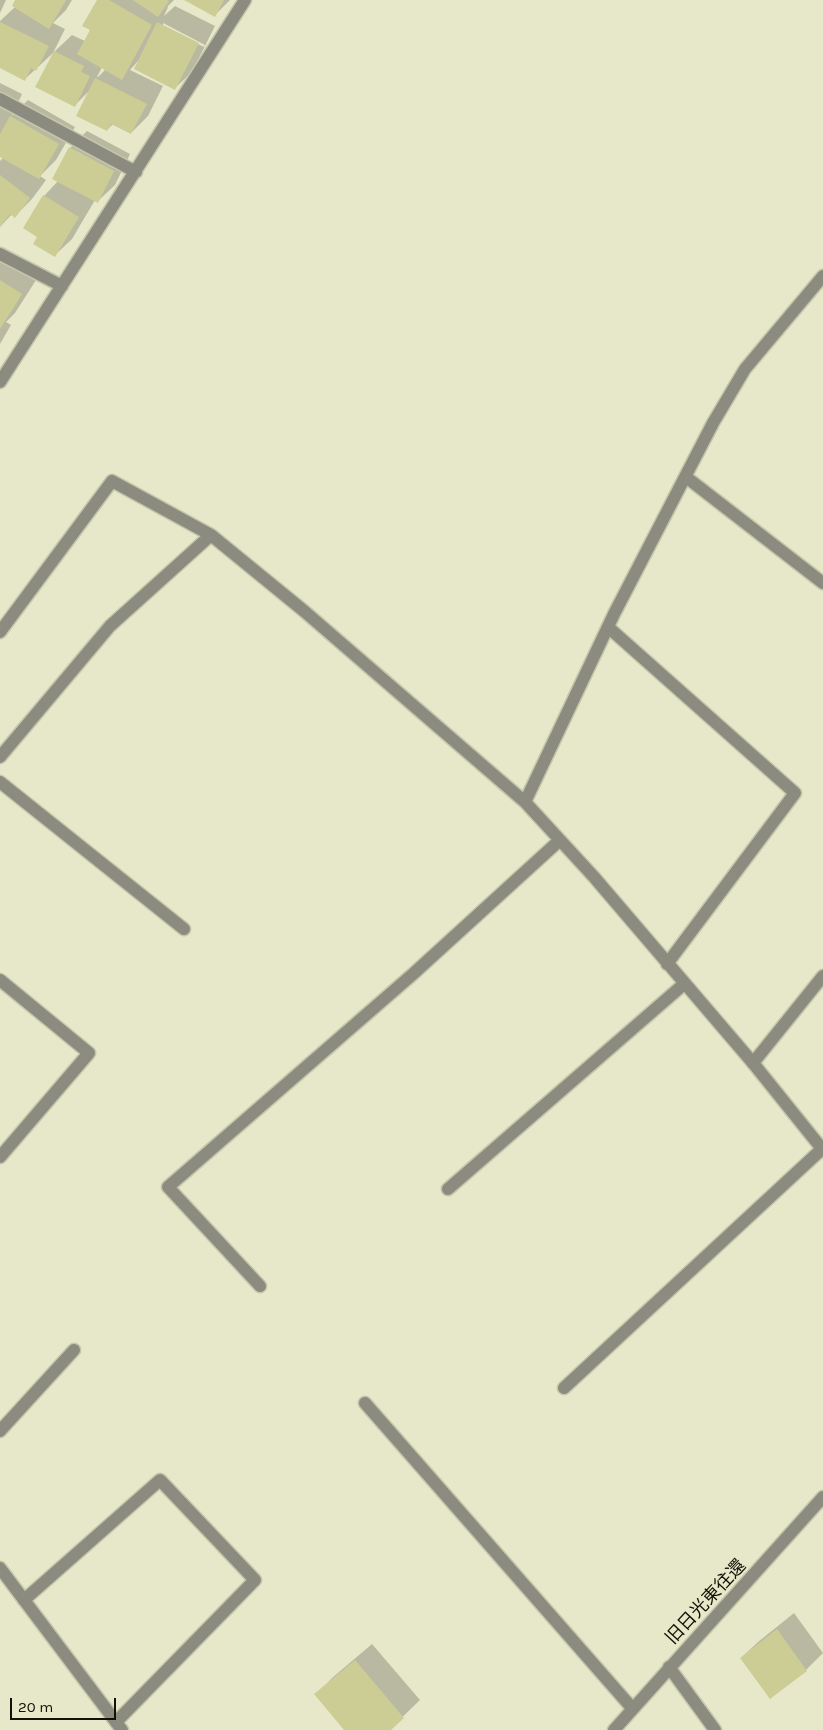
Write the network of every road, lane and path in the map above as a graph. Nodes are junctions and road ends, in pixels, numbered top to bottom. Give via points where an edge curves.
1 (245, 0) edge
2 (0, 99) edge
3 (136, 172) junction
4 (0, 254) edge
5 (823, 276) edge
6 (62, 286) junction
7 (0, 382) edge
8 (686, 477) junction
9 (211, 535) junction
10 (823, 583) edge
11 (608, 626) junction
12 (0, 632) edge
13 (0, 757) edge
14 (0, 782) edge
15 (524, 802) junction
16 (560, 840) junction
17 (184, 929) dead end
18 (667, 964) junction
19 (823, 976) edge
20 (0, 980) edge
21 (684, 984) junction
22 (753, 1063) junction
23 (823, 1150) edge
24 (0, 1156) edge
25 (448, 1189) dead end
26 (260, 1286) dead end
27 (74, 1350) dead end
28 (564, 1388) dead end
29 (365, 1403) dead end
30 (0, 1431) edge
31 (823, 1497) edge
32 (0, 1568) edge
33 (24, 1600) junction
34 (670, 1667) junction
35 (632, 1708) junction
36 (119, 1726) edge
37 (614, 1730) edge
38 (715, 1730) edge

1 - 3 street
2 - 3 street
3 - 6 street
4 - 6 street
5 - 8 street via 745,368
6 - 7 street
8 - 10 street
8 - 11 street
9 - 12 street via 112,481
9 - 13 street via 110,626
9 - 15 street via 304,611
11 - 15 street
11 - 18 street via 794,793
14 - 17 street
15 - 16 street
16 - 18 street
16 - 26 street via 413,974 168,1187
18 - 21 street
19 - 22 street
20 - 24 street via 89,1053
21 - 22 street
21 - 25 street
22 - 23 street
23 - 28 street
27 - 30 street
29 - 35 street
31 - 34 street, 旧日光東往還
32 - 33 street
33 - 36 street
33 - 36 street via 160,1480 255,1580
34 - 35 street, 旧日光東往還
34 - 38 street
35 - 37 street, 旧日光東往還

